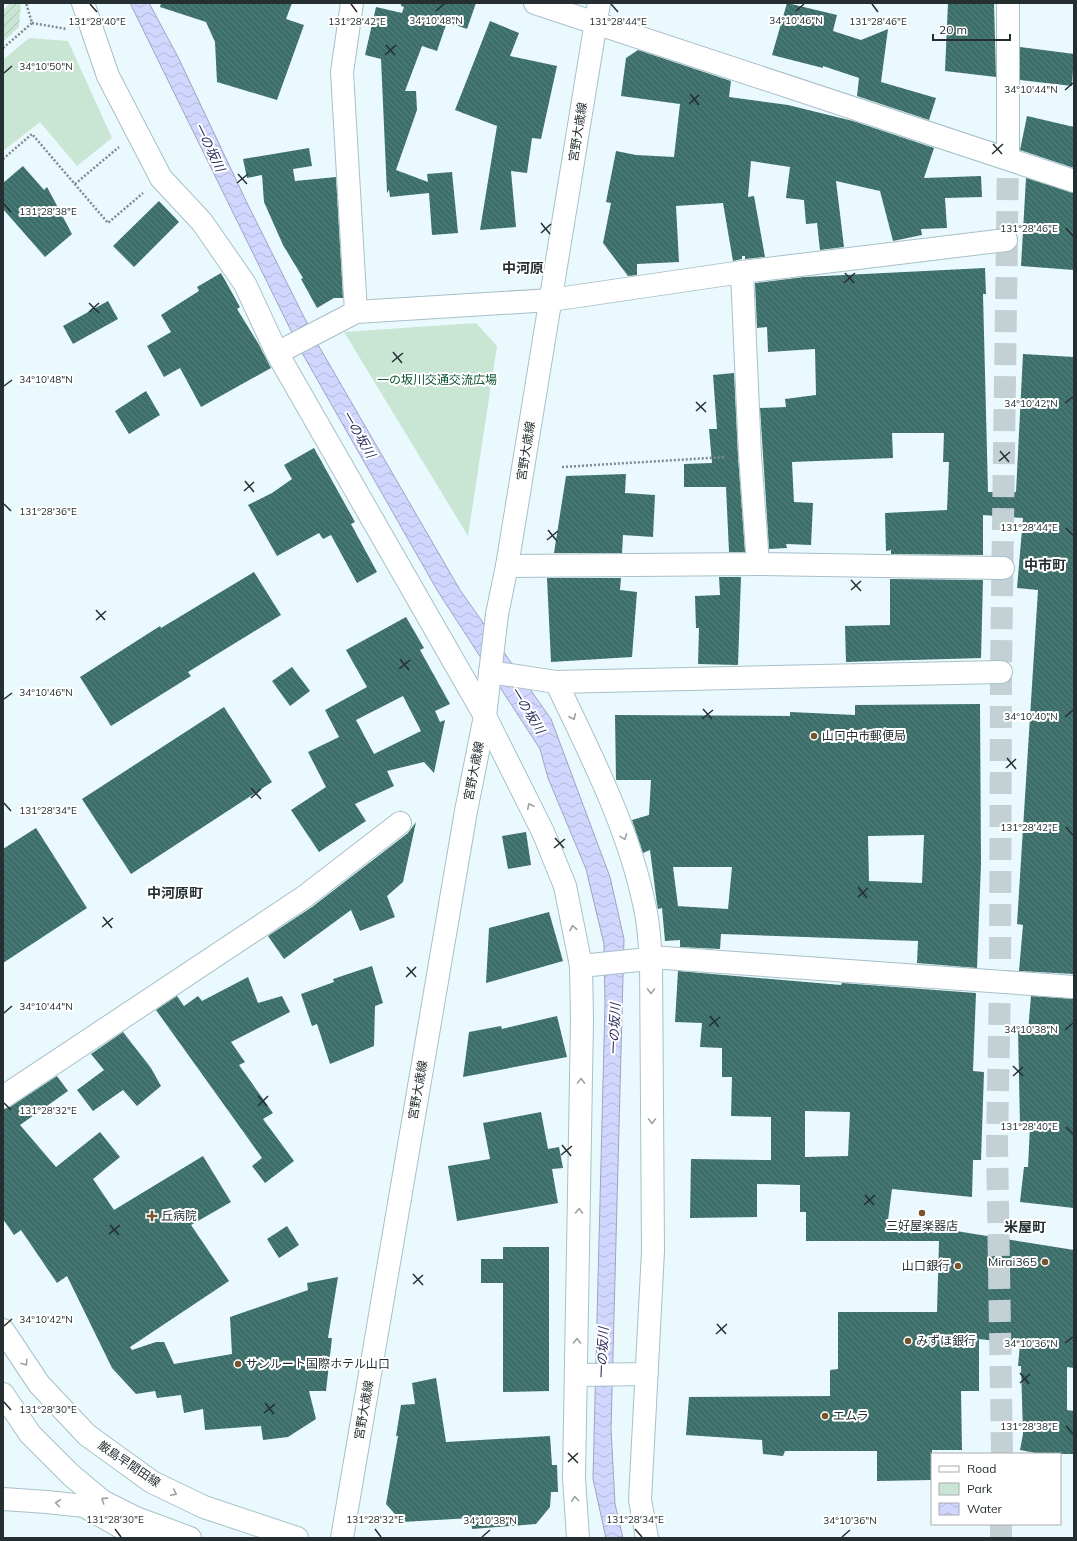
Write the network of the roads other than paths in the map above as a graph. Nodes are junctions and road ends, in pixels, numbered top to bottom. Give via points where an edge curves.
1 (83, 3) edge
2 (352, 3) edge
3 (535, 3) edge
4 (1008, 3) edge
5 (598, 13) edge
6 (1008, 158) junction
7 (1074, 181) edge
8 (1006, 240) dead end
9 (742, 272) junction
10 (551, 300) junction
11 (356, 312) junction
12 (282, 351) junction
13 (758, 564) junction
14 (506, 566) junction
15 (1003, 568) dead end
16 (490, 672) junction
17 (1001, 672) dead end
18 (556, 682) junction
19 (485, 716) junction
20 (400, 823) dead end
21 (645, 958) junction
22 (581, 966) junction
23 (1074, 987) edge
24 (3, 1097) edge
25 (3, 1330) edge
26 (647, 1374) junction
27 (582, 1375) junction
28 (3, 1394) edge
29 (3, 1499) edge
30 (182, 1535) edge
31 (297, 1538) edge
32 (342, 1538) edge
33 (578, 1538) edge
34 (647, 1538) edge

1 - 12 street via 108,76 160,178 202,222 244,284
2 - 11 street via 342,72
3 - 5 street
4 - 6 street
5 - 6 street
5 - 10 street, 宮野大歳線
6 - 7 street
8 - 9 street
9 - 10 street
9 - 13 street via 750,455
10 - 11 street
10 - 14 street, 宮野大歳線
11 - 12 street
12 - 19 street
13 - 14 street
13 - 15 street
14 - 16 street, 宮野大歳線
16 - 18 street
16 - 19 street, 宮野大歳線
17 - 18 street
18 -> 21 street via 602,779 632,857 646,909
22 -> 19 street via 564,886 543,832
19 - 32 street, 宮野大歳線 via 466,811
20 - 24 street via 304,897
21 - 22 street
21 - 23 street
21 -> 26 street via 653,1251
27 -> 22 street
25 -> 31 street, 厳島早間田線 via 39,1384 87,1436 152,1482 204,1507
26 - 27 street
26 - 34 street via 640,1500
33 -> 27 street via 574,1478
30 -> 28 street via 136,1518 102,1500 30,1434
30 -> 29 street via 133,1534 84,1506

